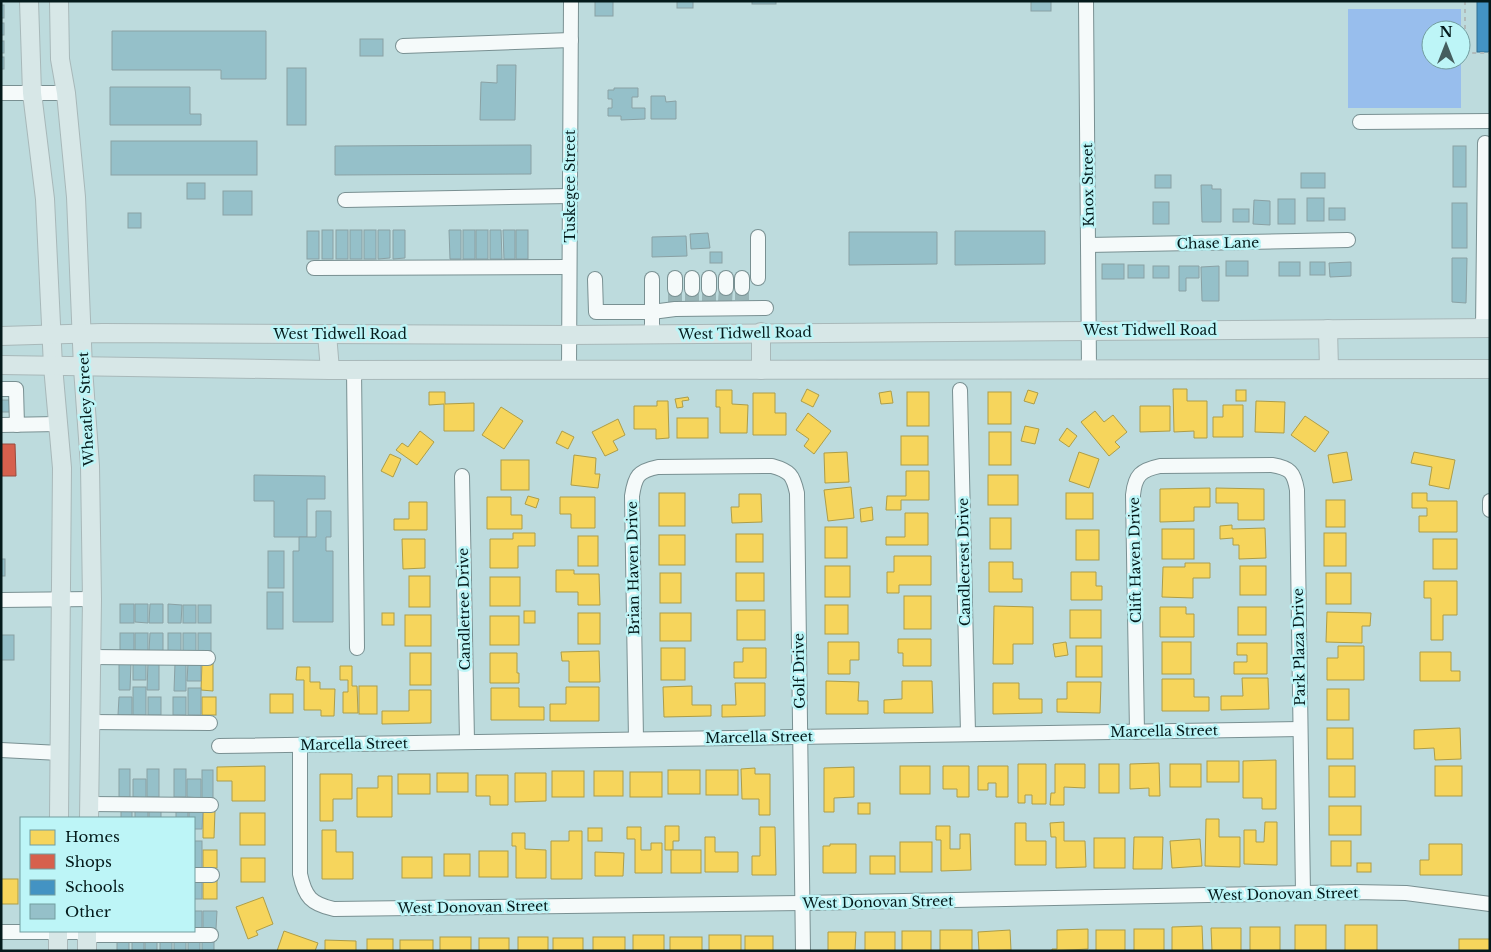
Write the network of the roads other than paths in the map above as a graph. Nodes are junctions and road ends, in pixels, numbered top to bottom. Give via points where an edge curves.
1 (29, 1) edge
2 (58, 1) edge
3 (571, 1) edge
4 (1086, 1) edge
5 (571, 40) junction
6 (403, 46) dead end
7 (1, 93) edge
8 (32, 93) junction
9 (66, 93) junction
10 (1490, 121) edge
11 (1360, 122) dead end
12 (1485, 143) dead end
13 (570, 196) junction
14 (345, 200) dead end
15 (758, 237) dead end
16 (1348, 240) dead end
17 (1088, 245) junction
18 (570, 267) junction
19 (314, 268) dead end
20 (758, 278) dead end
21 (595, 279) dead end
22 (652, 279) dead end
23 (766, 308) dead end
24 (652, 312) junction
25 (1486, 328) edge
26 (1328, 329) junction
27 (1089, 331) junction
28 (761, 332) junction
29 (3, 334) edge
30 (327, 334) junction
31 (652, 334) junction
32 (82, 335) junction
33 (570, 335) junction
34 (52, 336) junction
35 (1, 365) edge
36 (53, 366) junction
37 (83, 368) junction
38 (1089, 368) junction
39 (1330, 368) junction
40 (354, 369) junction
41 (1490, 369) edge
42 (330, 370) junction
43 (570, 370) junction
44 (762, 370) junction
45 (1, 389) edge
46 (960, 390) dead end
47 (58, 424) junction
48 (1, 425) edge
49 (17, 425) junction
50 (1222, 465) joint
51 (712, 466) joint
52 (462, 476) dead end
53 (1490, 501) edge
54 (1490, 510) edge
55 (61, 598) junction
56 (92, 599) junction
57 (1, 600) edge
58 (357, 648) dead end
59 (91, 657) junction
60 (208, 658) dead end
61 (90, 722) junction
62 (210, 723) dead end
63 (1300, 729) junction
64 (1137, 732) junction
65 (968, 734) junction
66 (800, 737) junction
67 (636, 739) junction
68 (467, 741) junction
69 (300, 745) junction
70 (219, 746) dead end
71 (1, 750) edge
72 (60, 753) junction
73 (211, 805) dead end
74 (89, 811) edge
75 (59, 817) edge
76 (195, 875) edge
77 (212, 875) dead end
78 (1304, 893) junction
79 (802, 903) junction
80 (1490, 904) edge
81 (1, 932) edge
82 (20, 932) edge
83 (58, 932) edge
84 (63, 932) edge
85 (211, 935) dead end
86 (87, 937) edge
87 (58, 951) edge
88 (803, 951) edge

1 - 8 main road, Wheatley Street
2 - 9 main road, Wheatley Street via 60,59
3 - 5 street, Tuskegee Street
4 - 17 street, Knox Street
5 - 6 street
5 - 13 street, Tuskegee Street
7 - 8 street
8 - 9 street
8 - 34 main road, Wheatley Street via 45,199
9 - 32 main road, Wheatley Street via 76,197
10 - 11 street
12 - 25 street
13 - 14 street
13 - 18 street, Tuskegee Street
15 - 20 street
16 - 17 street, Chase Lane
17 - 27 street, Knox Street
18 - 19 street
18 - 33 street, Tuskegee Street
21 - 24 street via 596,312
22 - 24 street
23 - 24 street via 742,294 675,294
24 - 31 street
25 - 26 main road, West Tidwell Road
26 - 27 main road, West Tidwell Road
26 - 39 main road
27 - 28 main road, West Tidwell Road
27 - 38 street, Knox Street
28 - 31 main road, West Tidwell Road
28 - 44 main road
29 - 34 main road, West Tidwell Road
30 - 32 main road, West Tidwell Road
30 - 33 main road, West Tidwell Road
30 - 42 main road
31 - 33 main road, West Tidwell Road
32 - 34 main road, West Tidwell Road
32 - 37 main road, Wheatley Street
33 - 43 street, Tuskegee Street
34 - 36 main road, Wheatley Street
35 - 36 main road
36 - 37 main road
36 - 47 main road, Wheatley Street
37 - 42 main road
37 - 56 main road, Wheatley Street via 90,466
38 - 39 main road
38 - 44 main road
39 - 41 main road
40 - 42 main road
40 - 43 main road
40 - 58 street
43 - 44 main road
45 - 49 street via 16,389
46 - 65 street, Candlecrest Drive
47 - 49 street
47 - 55 main road, Wheatley Street via 62,468
48 - 49 street
50 - 63 street, Park Plaza Drive via 1285,467 1295,480
50 - 64 street, Clift Haven Drive via 1147,468 1134,484
51 - 66 street, Golf Drive via 772,466 785,470 793,478 797,493
51 - 67 street, Brian Haven Drive via 646,469 634,484
52 - 68 street, Candletree Drive
53 - 54 street
55 - 56 street
55 - 57 street
55 - 72 main road, Wheatley Street
56 - 59 main road, Wheatley Street
59 - 60 street
59 - 61 main road, Wheatley Street
61 - 62 street
61 - 74 main road, Wheatley Street
63 - 64 street, Marcella Street
63 - 78 street, Park Plaza Drive
64 - 65 street, Marcella Street
65 - 66 street, Marcella Street
66 - 67 street, Marcella Street
66 - 79 street, Golf Drive
67 - 68 street, Marcella Street
68 - 69 street, Marcella Street
69 - 70 street, Marcella Street
69 - 79 street, West Donovan Street via 300,874 310,899 320,906 334,909
71 - 72 street
72 - 75 main road, Wheatley Street
73 - 74 street
76 - 77 street
78 - 79 street, West Donovan Street
78 - 80 street, West Donovan Street via 1406,893
79 - 88 street, Golf Drive
81 - 82 street
83 - 87 main road
84 - 86 street
85 - 86 street

